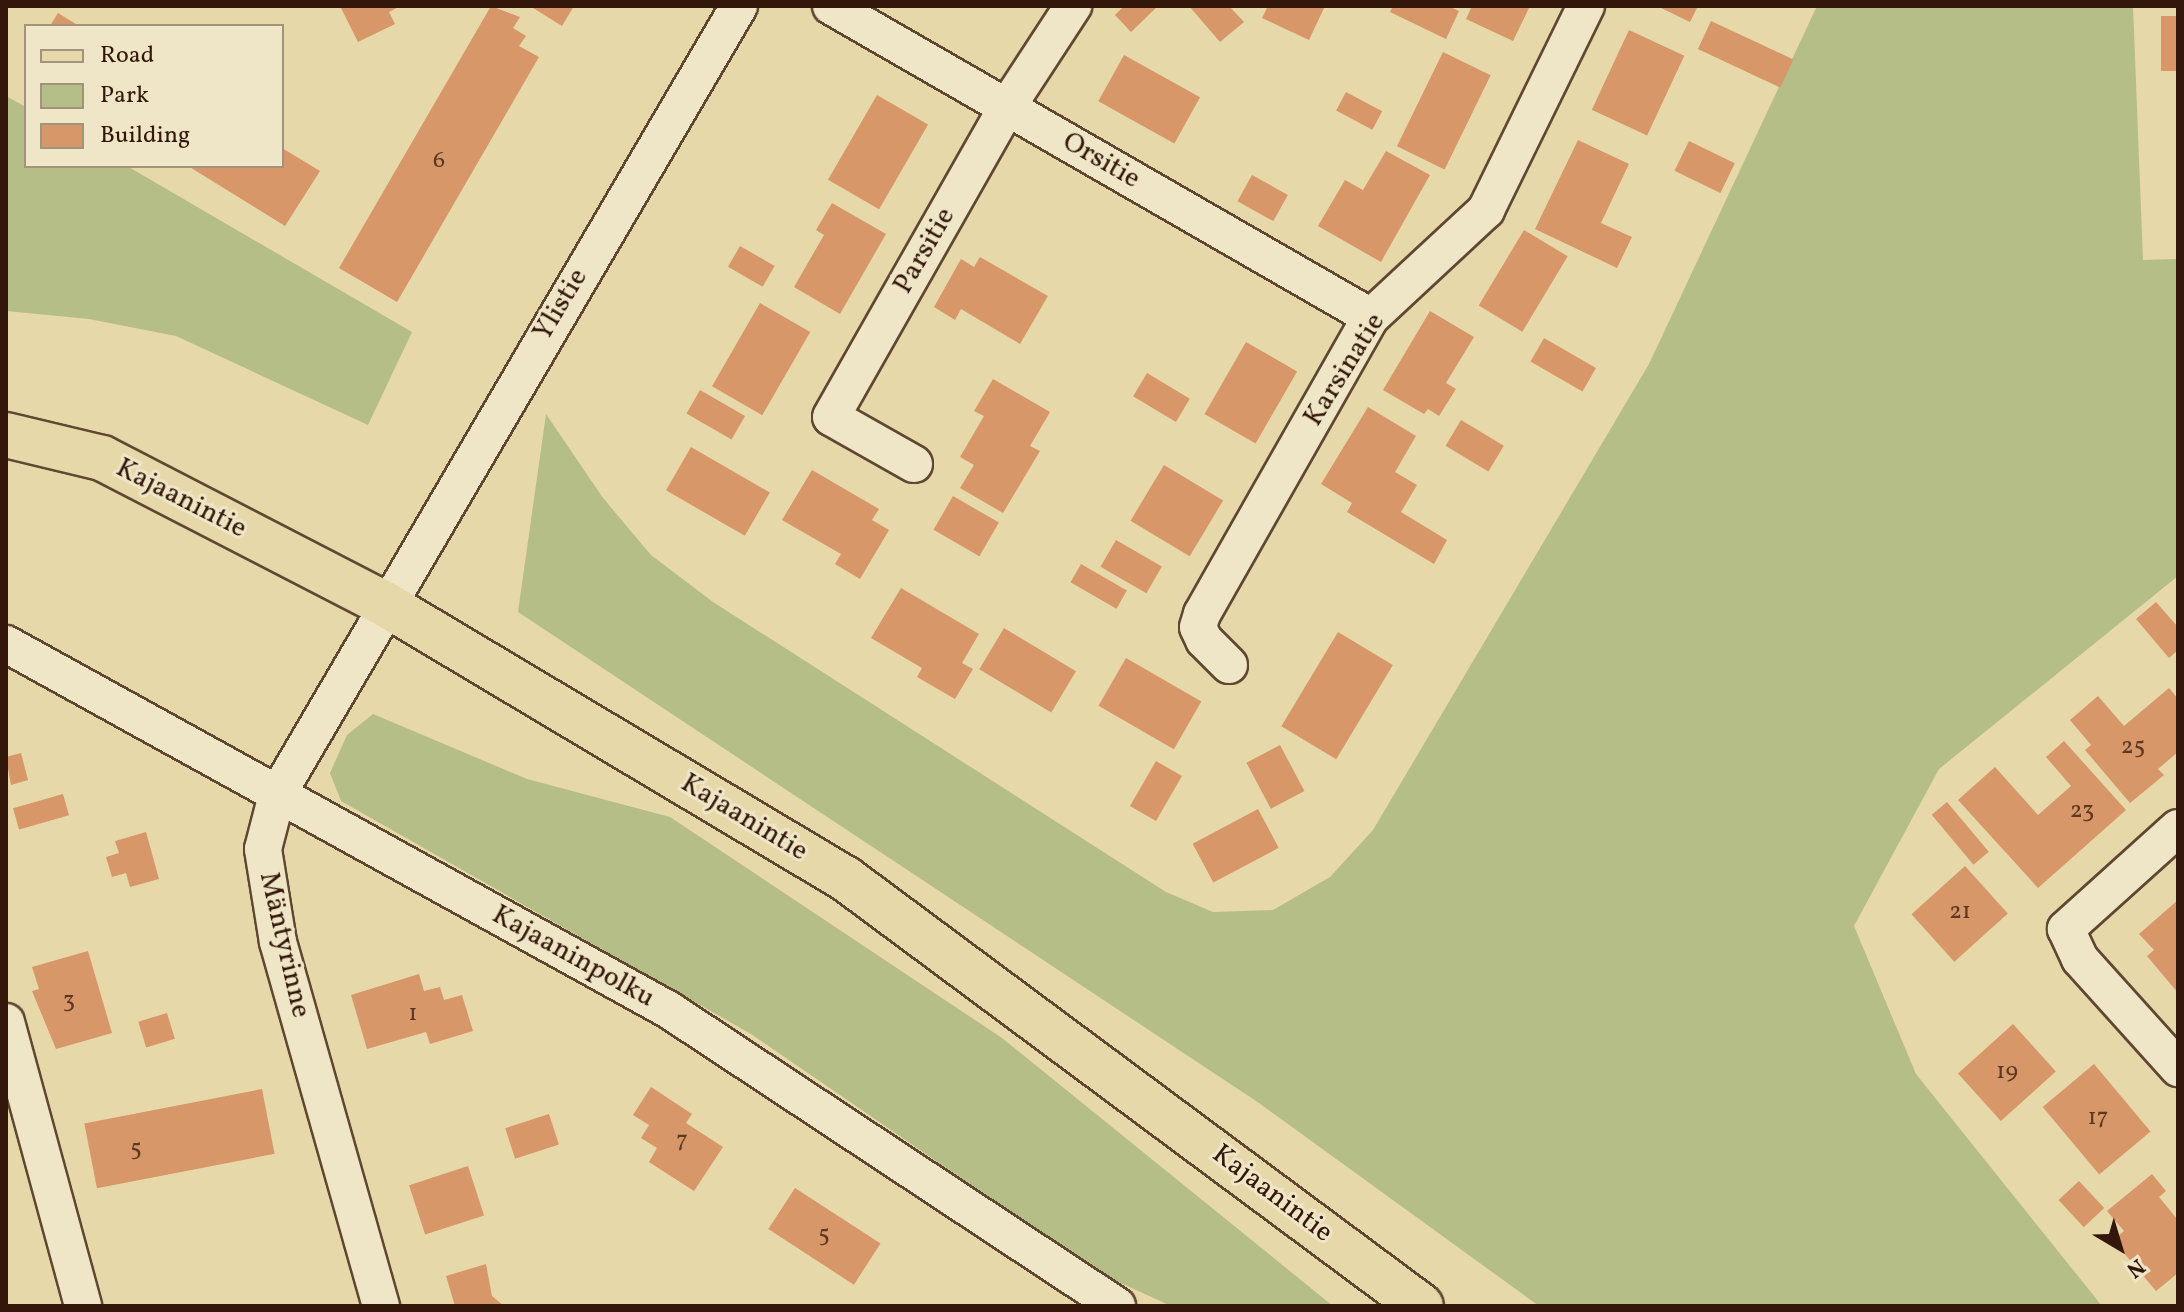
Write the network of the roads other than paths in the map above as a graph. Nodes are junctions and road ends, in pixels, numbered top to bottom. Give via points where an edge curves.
1 (739, 6) edge
2 (831, 6) edge
3 (1073, 6) edge
4 (1586, 6) edge
5 (1007, 107) junction
6 (1371, 317) junction
7 (6, 435) edge
8 (914, 464) dead end
9 (385, 604) junction
10 (6, 644) edge
11 (1229, 665) dead end
12 (277, 795) junction
13 (2178, 828) edge
14 (6, 1022) edge
15 (2178, 1068) edge
16 (83, 1306) edge
17 (381, 1306) edge
18 (1117, 1306) edge
19 (1421, 1306) edge

1 - 9 street, Ylistie
2 - 5 street, Orsitie
3 - 5 street, Parsitie
4 - 6 street, Karsinatie via 1486,210
5 - 6 street, Orsitie
5 - 8 street, Parsitie via 831,417
6 - 11 street, Karsinatie via 1202,614 1198,627 1204,640
7 - 9 main road, Kajaanintie via 102,458
9 - 12 street, Mäntyrinne
9 - 19 main road, Kajaanintie via 846,879
10 - 12 street, Kajaaninpolku
12 - 17 street, Mäntyrinne via 263,849 278,942
12 - 18 street, Kajaaninpolku via 669,1010
13 - 15 street via 2066,929 2080,959
14 - 16 street

